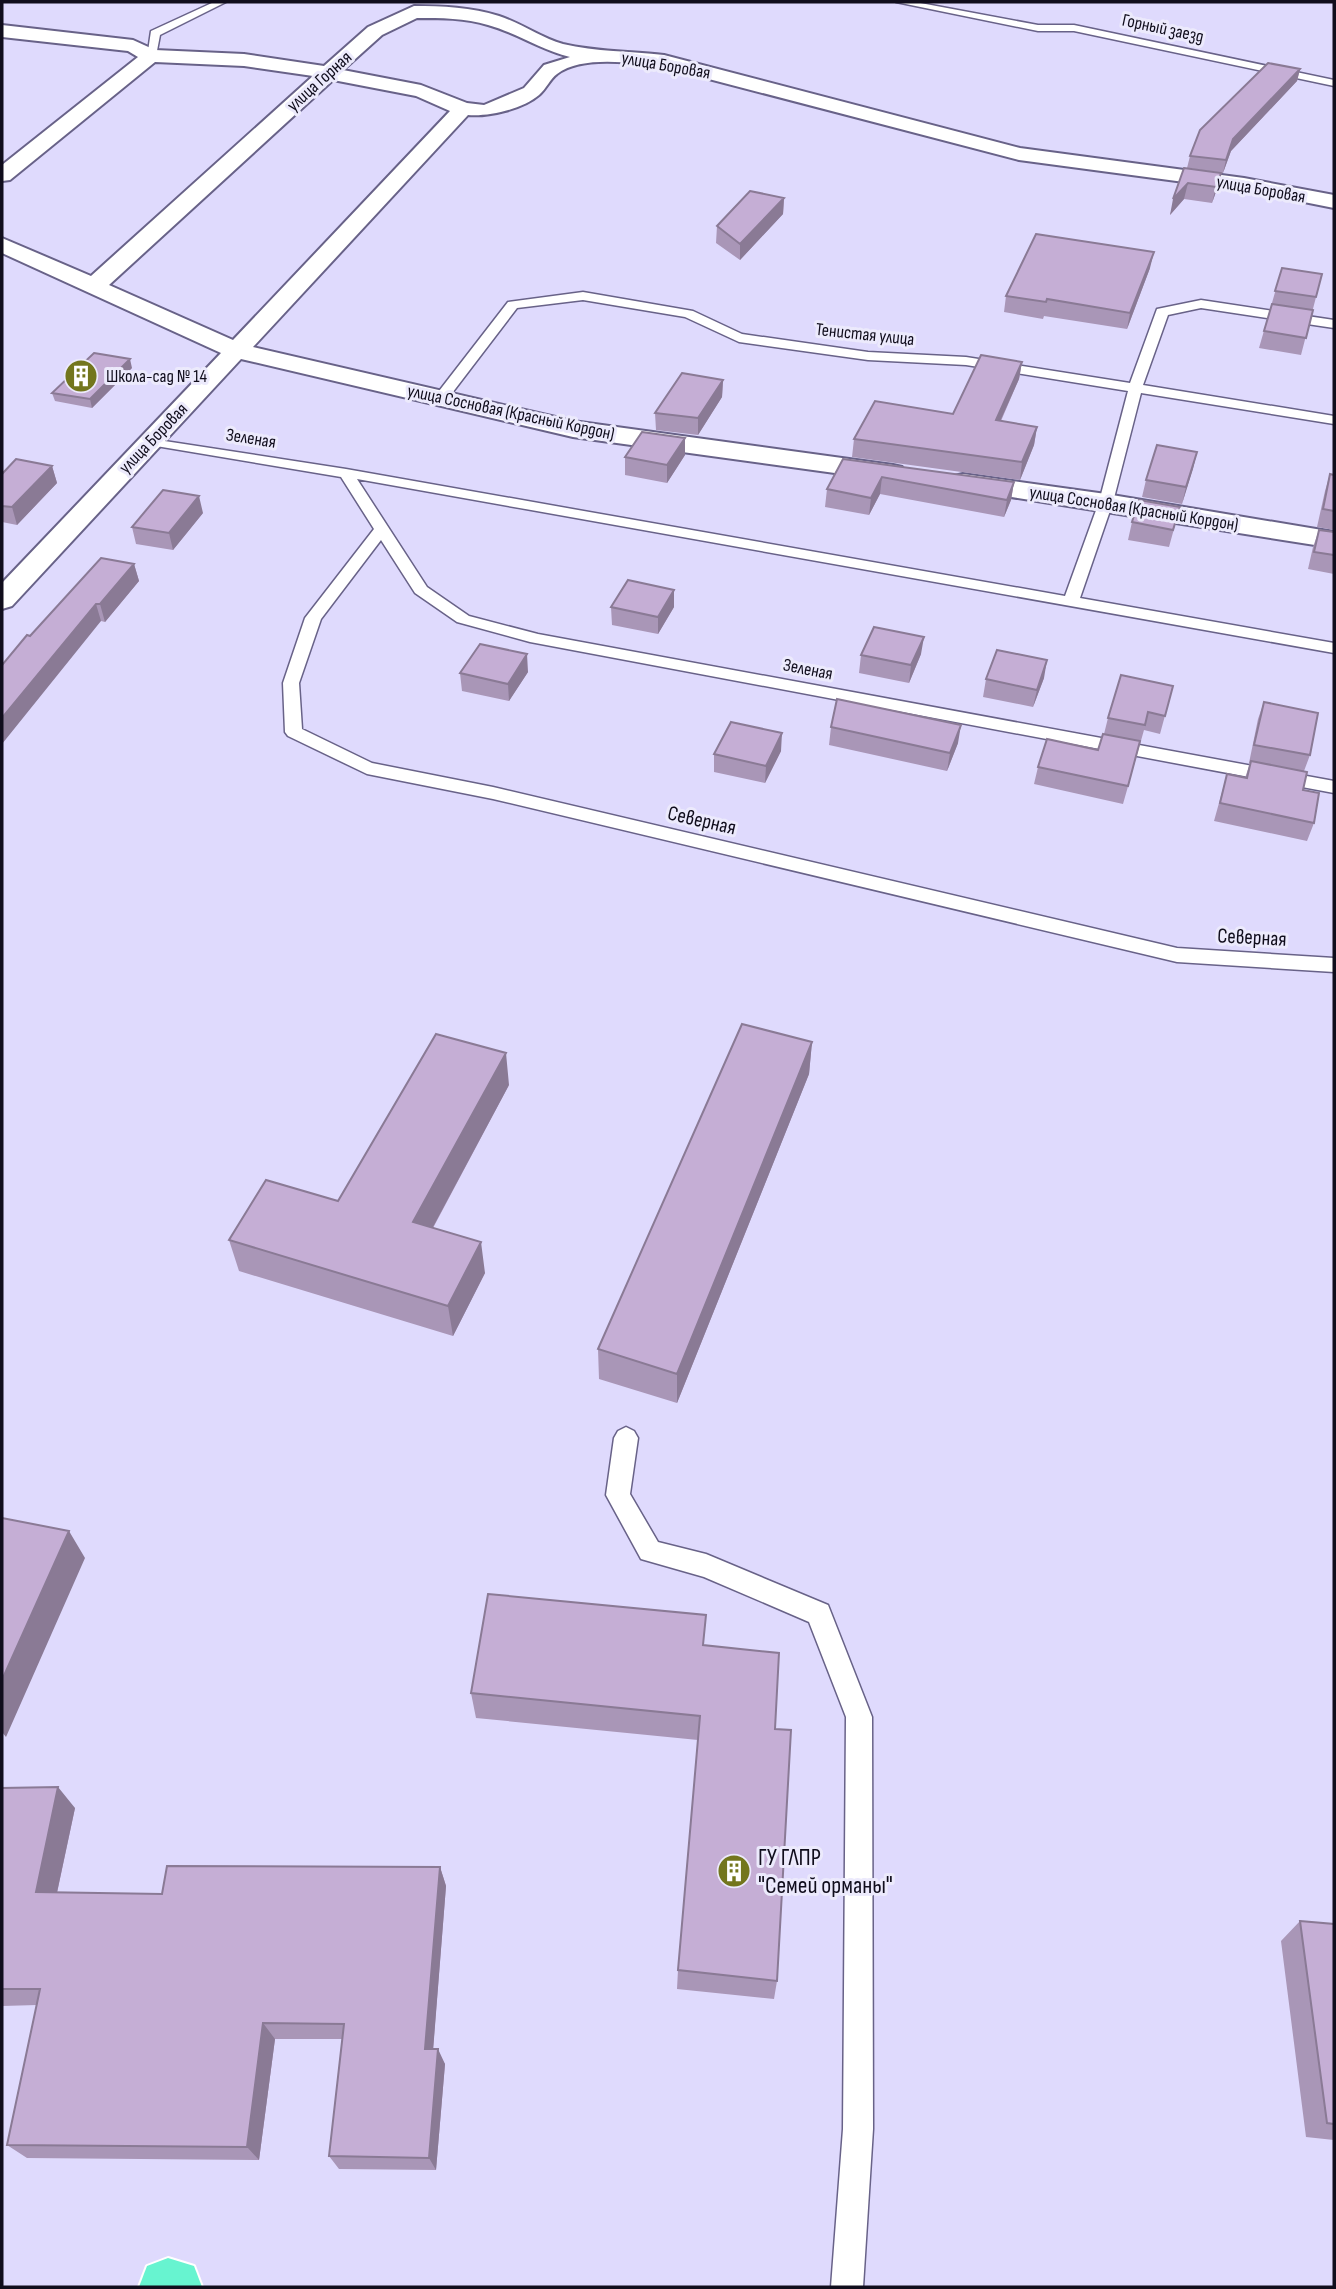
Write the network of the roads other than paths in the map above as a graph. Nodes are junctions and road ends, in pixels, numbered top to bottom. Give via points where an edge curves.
1 (221, 2) edge
2 (901, 2) edge
3 (2, 31) edge
4 (151, 56) junction
5 (592, 56) junction
6 (329, 72) junction
7 (1334, 83) edge
8 (463, 109) junction
9 (2, 175) edge
10 (1334, 202) edge
11 (2, 245) edge
12 (94, 286) junction
13 (1334, 324) edge
14 (237, 351) junction
15 (1135, 389) junction
16 (441, 398) junction
17 (1334, 420) edge
18 (150, 441) junction
19 (346, 472) junction
20 (915, 476) edge
21 (942, 480) edge
22 (1106, 502) junction
23 (383, 528) junction
24 (1334, 540) edge
25 (2, 600) edge
26 (1070, 603) junction
27 (1334, 648) edge
28 (1334, 787) edge
29 (1334, 965) edge
30 (626, 1438) dead end
31 (847, 2287) edge

1 - 4 lane via 155,33
2 - 7 lane, Горный заезд via 1038,28 1074,28
3 - 4 street via 133,47
4 - 6 street via 244,60
4 - 9 street
5 - 6 street, улица Горная via 553,47 494,20 414,12 375,31
5 - 8 street, улица Боровая via 551,69 531,92 486,111
5 - 10 street, улица Боровая via 664,61 1018,154 1244,184
6 - 8 street via 421,91
6 - 12 street, улица Горная
8 - 14 street, улица Боровая
11 - 12 street, улица Сосновая (Красный Кордон)
12 - 14 street, улица Сосновая (Красный Кордон)
13 - 15 lane via 1201,304 1162,312
14 - 16 street, улица Сосновая (Красный Кордон)
14 - 18 street, улица Боровая
15 - 16 lane, Тенистая улица via 966,361 868,356 739,338 688,314 583,296 513,305
15 - 17 lane, Тенистая улица
15 - 22 lane
16 - 20 street, улица Сосновая (Красный Кордон) via 573,429
18 - 19 lane, Зеленая
18 - 25 street, улица Боровая
19 - 23 lane, Зеленая
19 - 26 lane, Зеленая
21 - 22 street, улица Сосновая (Красный Кордон)
22 - 24 street, улица Сосновая (Красный Кордон)
22 - 26 lane
23 - 28 lane, Зеленая via 421,590 463,619 524,635
23 - 29 lane, Северная via 313,618 291,682 294,732 367,768 493,793 1177,956
26 - 27 lane, Зеленая
30 - 31 lane via 618,1495 650,1551 706,1566 819,1614 859,1717 858,2129

